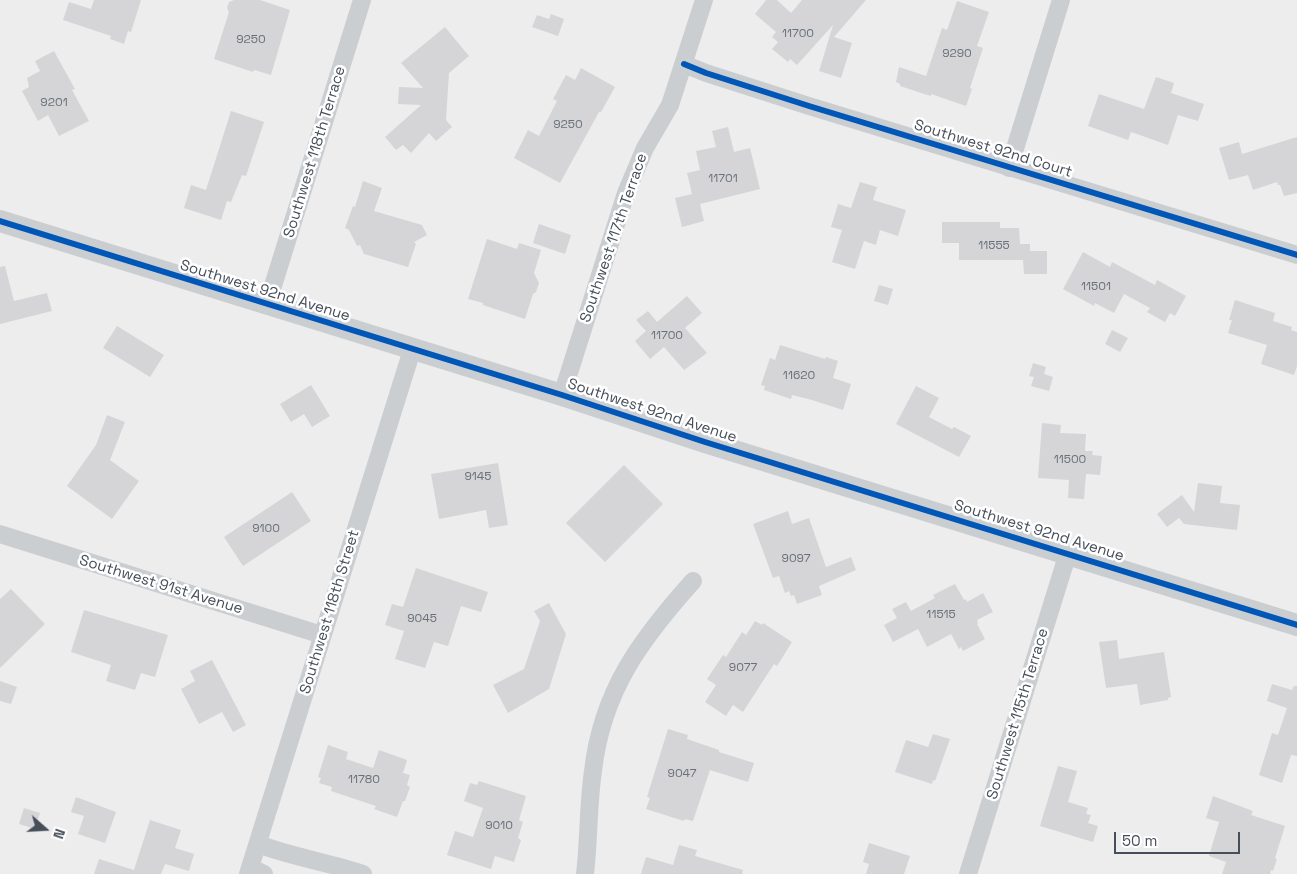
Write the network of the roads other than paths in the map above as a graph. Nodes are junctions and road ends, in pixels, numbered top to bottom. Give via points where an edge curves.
1 (362, 0) edge
2 (704, 0) edge
3 (1061, 0) edge
4 (684, 64) junction
5 (1009, 168) junction
6 (0, 221) edge
7 (1297, 255) edge
8 (267, 305) junction
9 (412, 350) junction
10 (562, 395) junction
11 (0, 534) edge
12 (1068, 553) junction
13 (693, 581) dead end
14 (1297, 625) edge
15 (322, 635) junction
16 (258, 844) junction
17 (254, 872) edge
18 (363, 874) edge
19 (585, 874) edge
20 (968, 874) edge

1 - 8 street, Southwest 118th Terrace
2 - 4 street, Southwest 117th Terrace
3 - 5 street
4 - 5 street, Southwest 92nd Court
4 - 10 street, Southwest 117th Terrace via 670,105 645,148 626,193
5 - 7 street, Southwest 92nd Court
6 - 8 street, Southwest 92nd Avenue
8 - 9 street, Southwest 92nd Avenue
9 - 10 street, Southwest 92nd Avenue
9 - 15 street, Southwest 118th Street
10 - 12 street, Southwest 92nd Avenue
11 - 15 street, Southwest 91st Avenue
12 - 14 street, Southwest 92nd Avenue
12 - 20 street, Southwest 115th Terrace
13 - 19 street via 635,652 609,704 599,734 592,773
15 - 16 street, Southwest 118th Street
16 - 17 street, Southwest 118th Street
16 - 18 street

